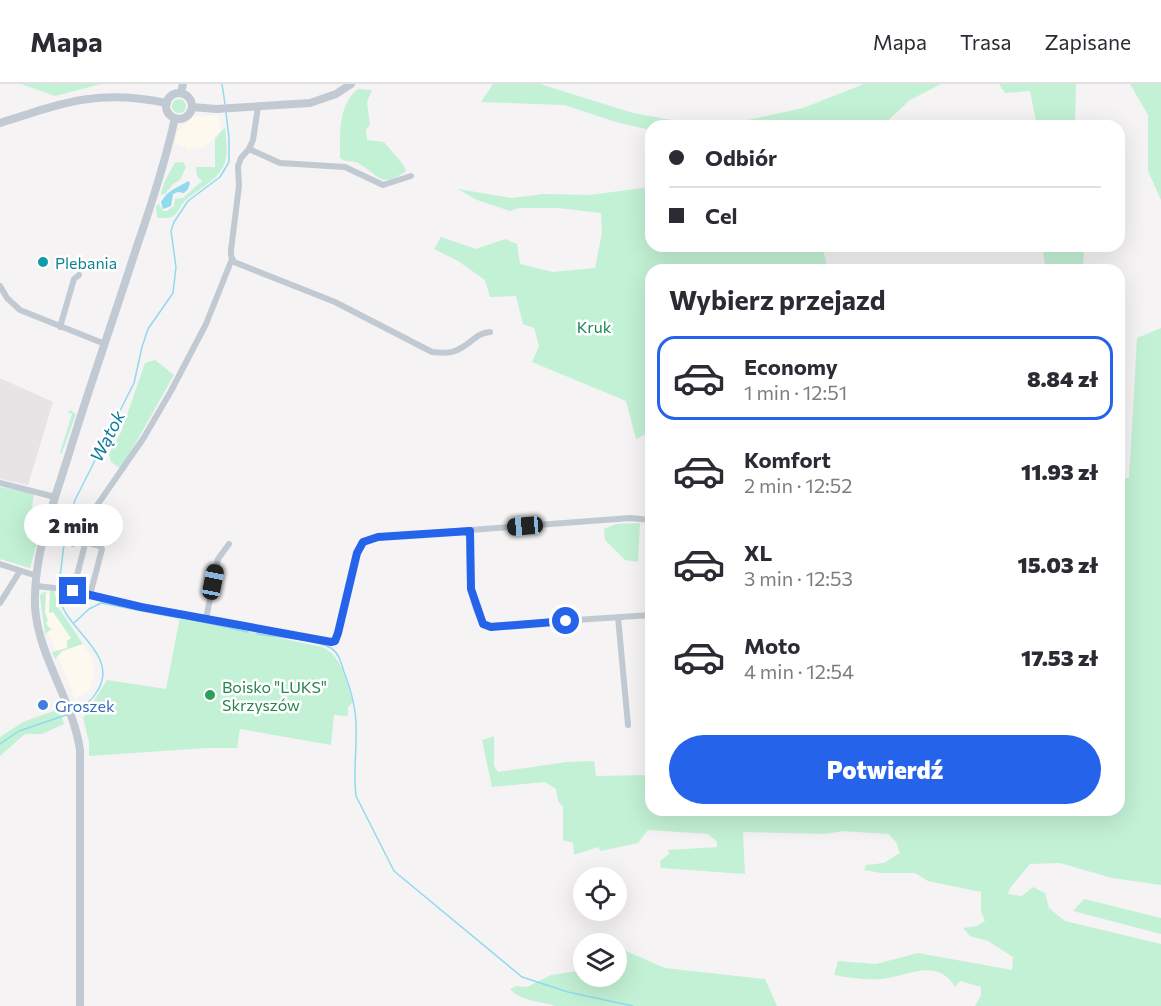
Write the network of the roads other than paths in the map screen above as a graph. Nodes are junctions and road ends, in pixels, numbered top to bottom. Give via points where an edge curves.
1 (183, 84) edge
2 (351, 84) edge
3 (181, 93) junction
4 (167, 103) junction
5 (192, 107) junction
6 (258, 107) junction
7 (175, 118) junction
8 (0, 123) edge
9 (249, 149) junction
10 (411, 176) dead end
11 (232, 259) junction
12 (79, 275) dead end
13 (0, 286) edge
14 (60, 327) junction
15 (490, 333) dead end
16 (105, 344) junction
17 (0, 483) edge
18 (56, 496) junction
19 (645, 519) edge
20 (470, 531) junction
21 (73, 544) dead end
22 (229, 544) dead end
23 (0, 564) edge
24 (20, 571) junction
25 (37, 576) junction
26 (36, 586) junction
27 (73, 591) junction
28 (90, 595) junction
29 (0, 603) edge
30 (645, 615) edge
31 (618, 617) junction
32 (206, 619) junction
33 (628, 725) dead end
34 (80, 1006) edge

1 - 3 street
2 - 6 street via 318,102
3 - 4 street via 170,97
3 - 5 street via 188,97
4 - 7 street
4 - 8 street via 98,96
5 - 6 street
5 - 7 street via 185,118
6 - 9 street
7 - 16 street via 147,219
9 - 10 street via 280,163 345,167 383,185
9 - 11 street via 238,166
11 - 15 street via 236,264 335,302 432,352 458,350 478,334
11 - 21 street via 206,324 171,391
12 - 14 street via 74,279
13 - 14 street via 20,310
14 - 16 street
16 - 18 street
17 - 18 street
18 - 25 street
19 - 20 street
20 - 31 street via 471,589 486,626
20 - 32 street via 378,537 363,542 335,641
22 - 32 street via 218,559
23 - 24 street
24 - 25 street
24 - 29 street
25 - 26 street
26 - 27 street
26 - 34 street via 39,630 77,735 80,759
27 - 28 street
27 - 28 street via 88,543 102,549
28 - 32 street
30 - 31 street
31 - 33 street

